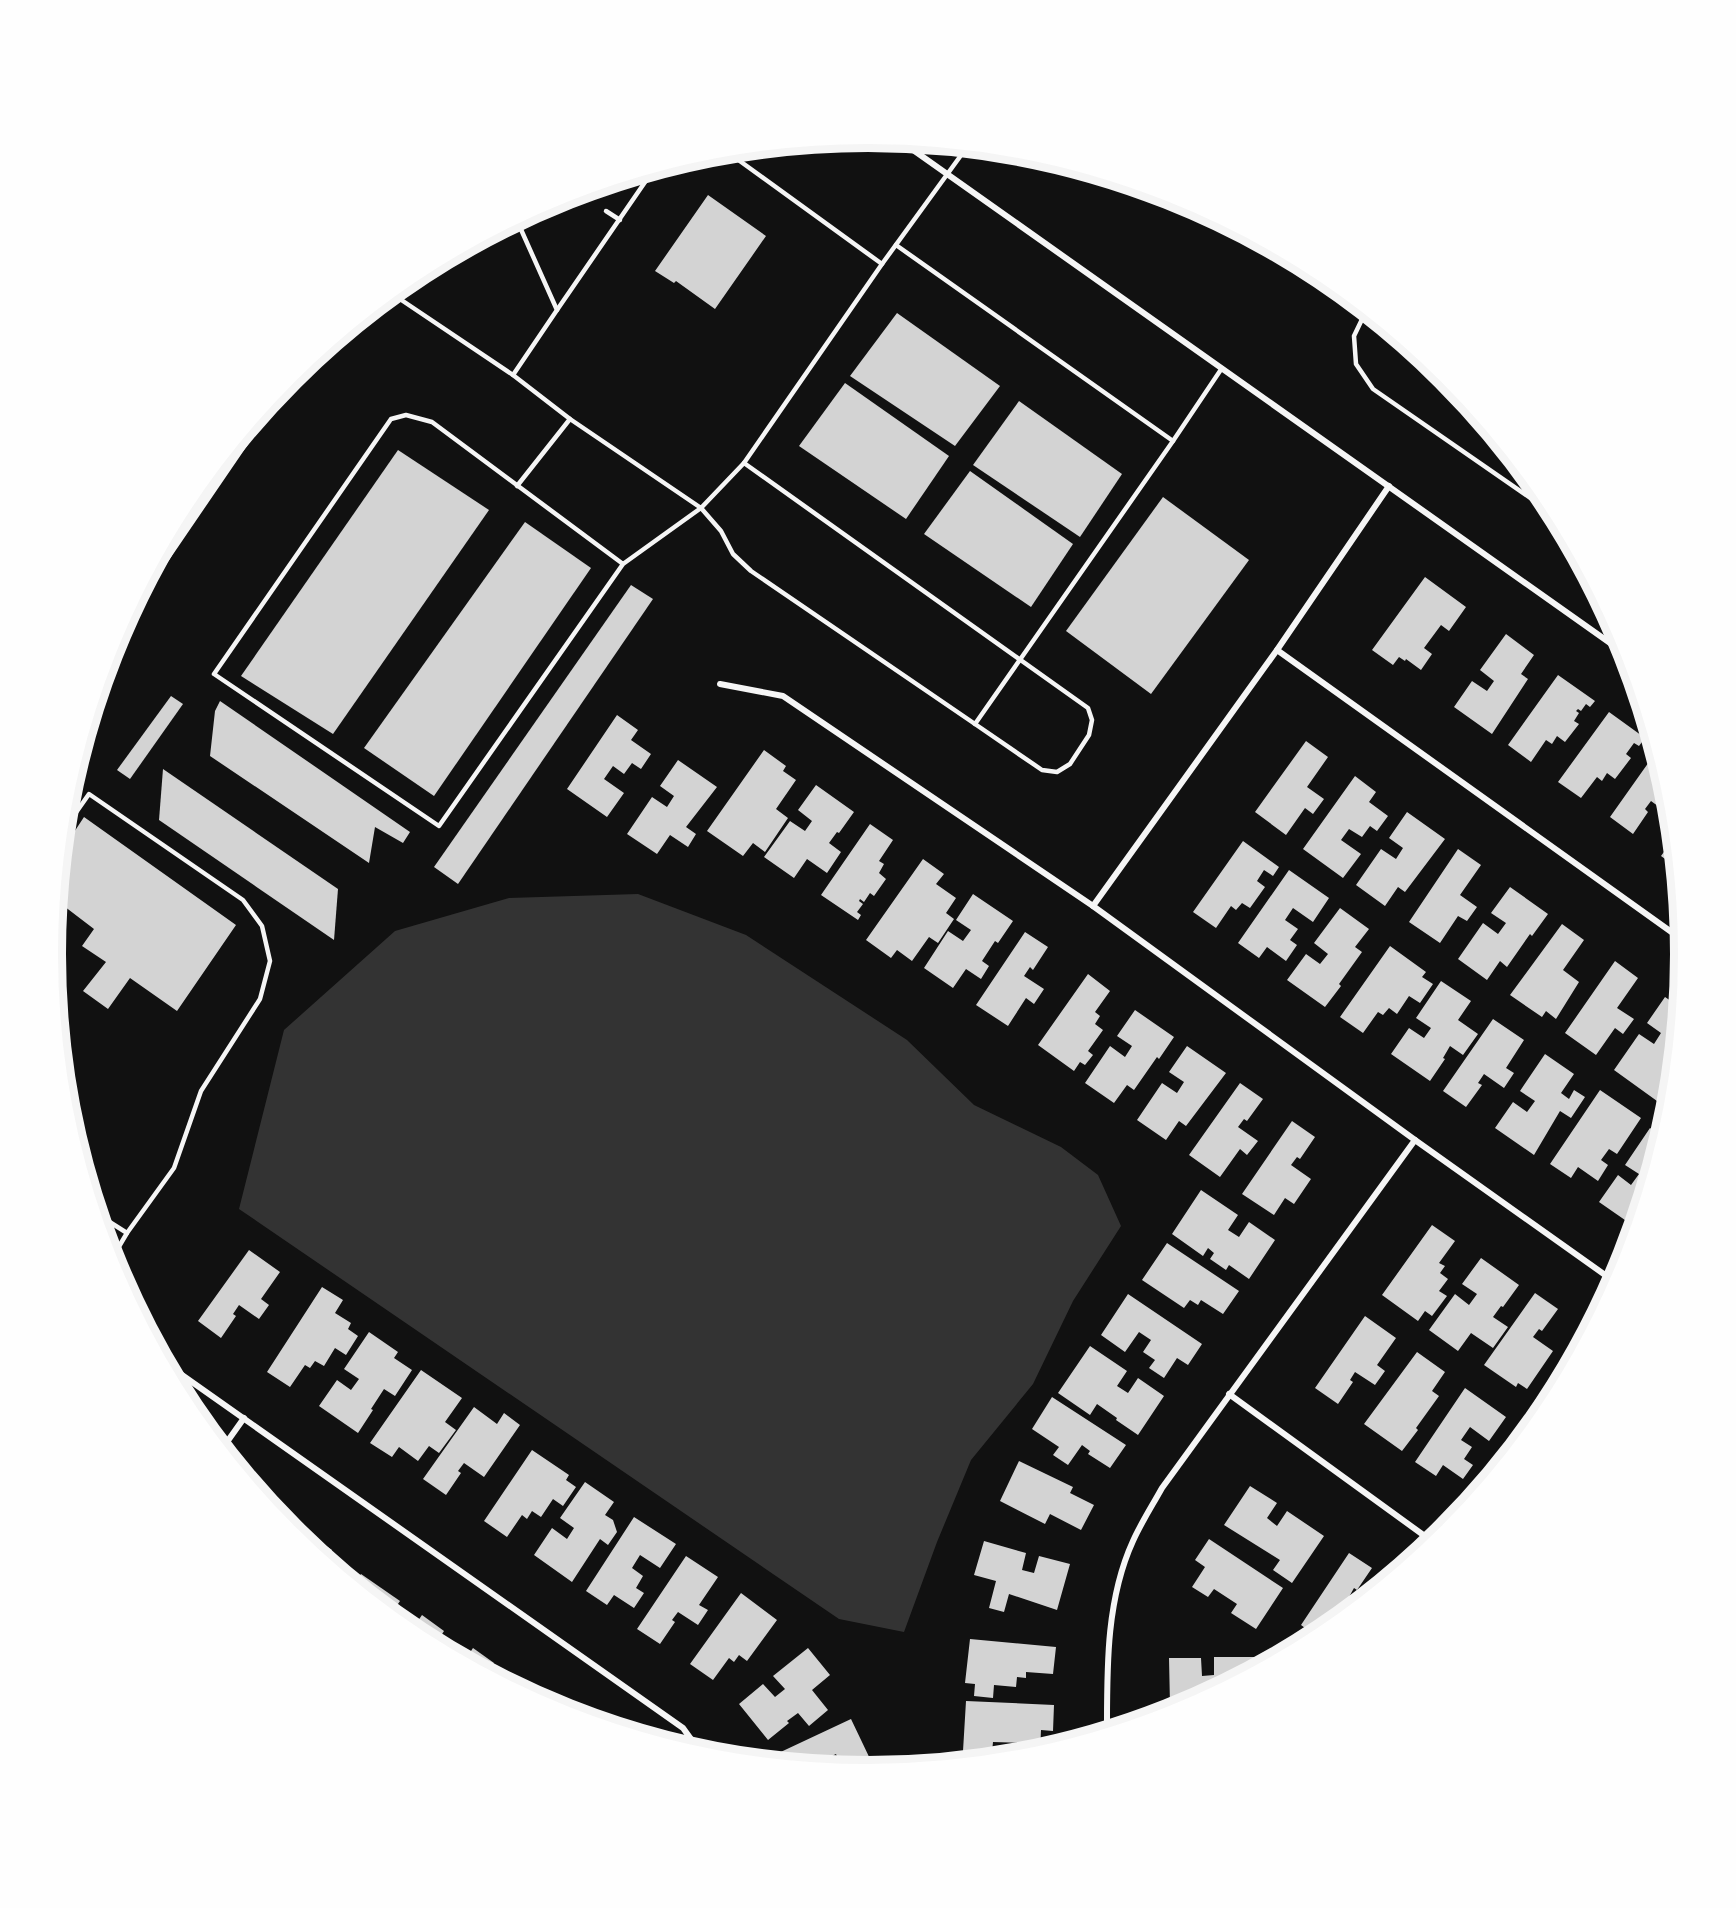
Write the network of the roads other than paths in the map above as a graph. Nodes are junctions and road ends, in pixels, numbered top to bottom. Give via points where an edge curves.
1 (910, 149) edge
2 (963, 153) edge
3 (736, 159) edge
4 (947, 174) junction
5 (648, 178) edge
6 (606, 211) dead end
7 (620, 220) junction
8 (520, 227) edge
9 (896, 245) junction
10 (882, 264) junction
11 (399, 298) edge
12 (557, 310) junction
13 (1363, 317) edge
14 (1222, 368) junction
15 (513, 375) junction
16 (570, 419) junction
17 (1173, 441) junction
18 (744, 463) junction
19 (517, 486) junction
20 (1389, 486) junction
21 (1536, 502) edge
22 (701, 508) junction
23 (623, 564) junction
24 (1613, 645) edge
25 (1277, 650) junction
26 (1020, 659) junction
27 (720, 684) dead end
28 (975, 724) junction
29 (74, 816) edge
30 (1093, 906) junction
31 (1674, 934) edge
32 (1415, 1140) junction
33 (107, 1220) edge
34 (127, 1233) junction
35 (118, 1249) edge
36 (1607, 1276) edge
37 (180, 1373) edge
38 (1229, 1394) junction
39 (244, 1418) junction
40 (226, 1443) edge
41 (1425, 1536) edge
42 (1107, 1724) edge
43 (692, 1740) edge

1 - 4 street
2 - 4 lane
3 - 10 lane
4 - 9 lane
4 - 14 street
5 - 7 lane
6 - 7 lane
7 - 12 lane
8 - 12 lane
9 - 10 lane
9 - 17 lane
10 - 18 lane
11 - 15 lane
12 - 15 lane
13 - 21 lane via 1354,336 1356,364 1373,389
14 - 17 lane
14 - 20 street
15 - 16 lane
16 - 19 lane
16 - 22 lane
17 - 26 lane
18 - 22 lane
18 - 26 lane
19 - 23 lane
19 - 23 lane via 432,422 406,415 391,419 214,674 439,826
20 - 24 street
20 - 25 street
22 - 23 lane
22 - 28 lane via 721,531 733,554 751,571
25 - 30 street
25 - 31 street
26 - 28 lane
26 - 28 lane via 1088,708 1092,720 1089,735 1070,764 1057,772 1042,770
27 - 30 street via 783,696
29 - 34 lane via 89,794 243,900 262,926 270,961 260,999 201,1091 174,1168
30 - 32 street
32 - 36 street
32 - 38 street
33 - 34 lane
34 - 35 lane
37 - 39 street
38 - 41 street
38 - 42 street via 1162,1488 1133,1542 1114,1599 1107,1665
39 - 40 street
39 - 43 street via 682,1728

